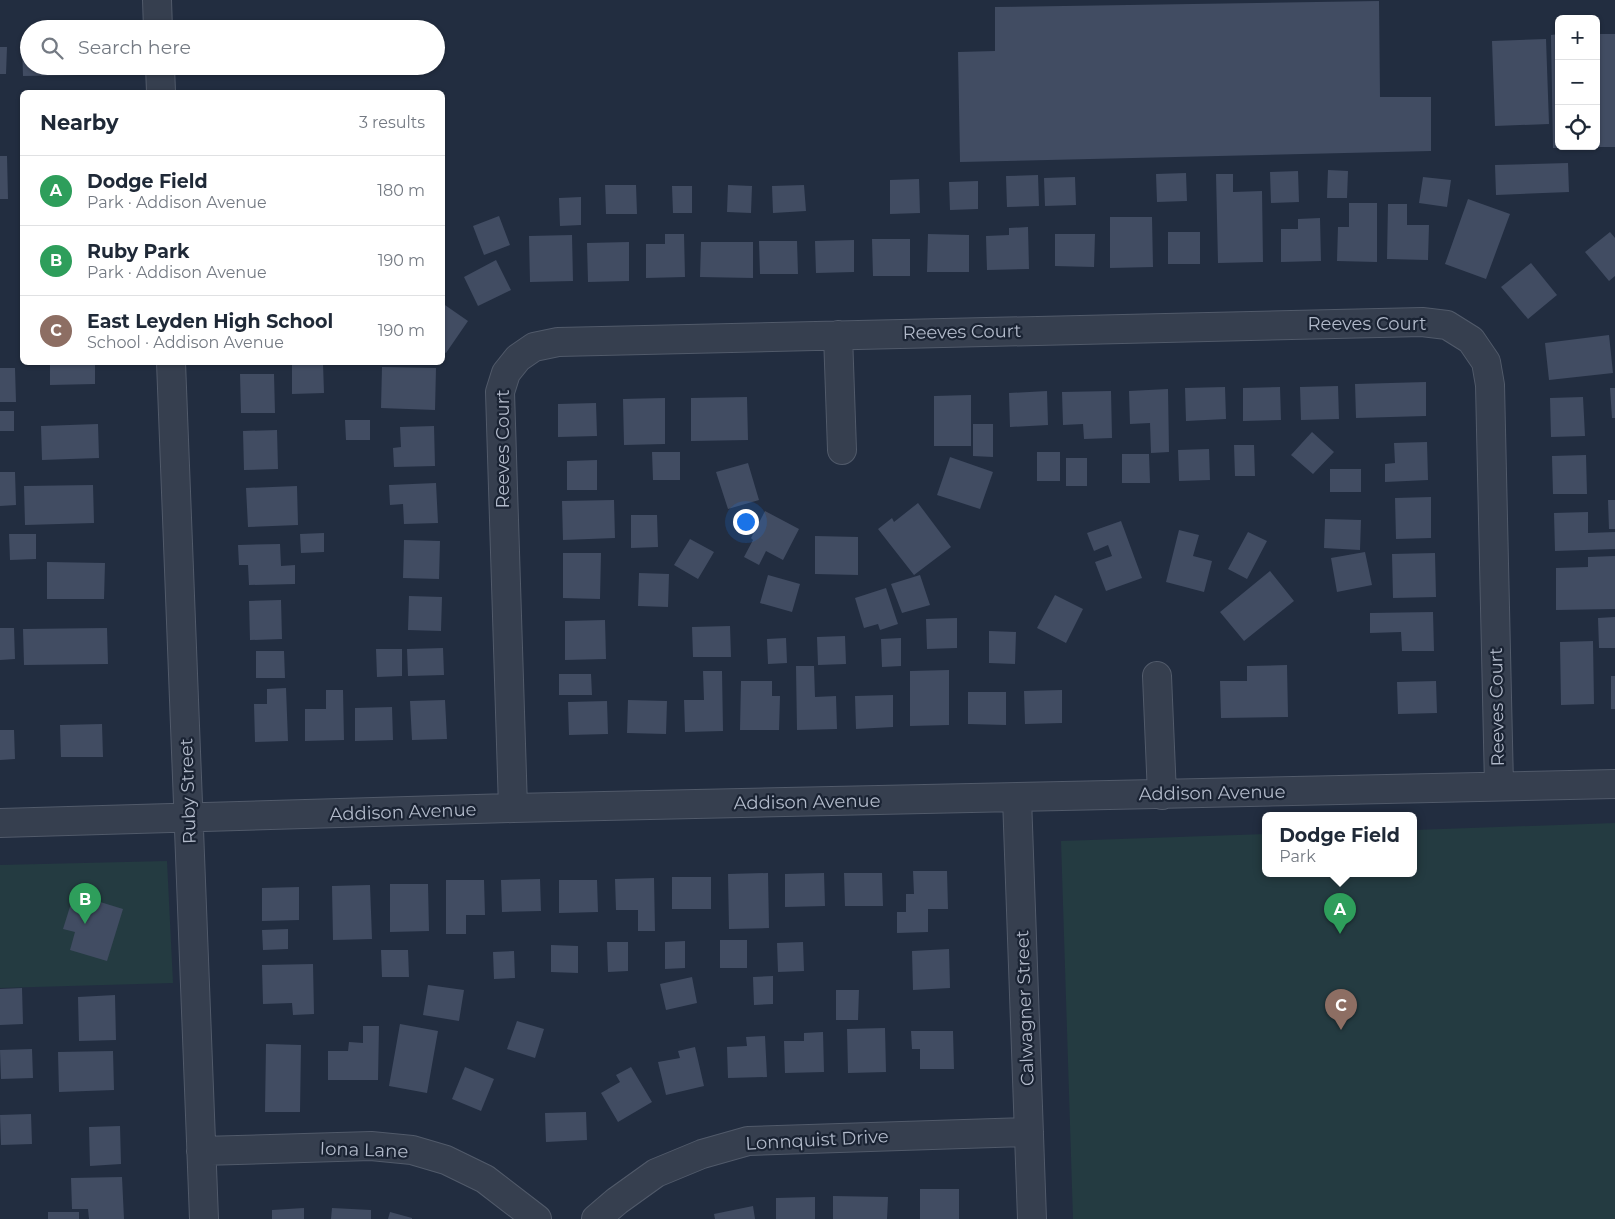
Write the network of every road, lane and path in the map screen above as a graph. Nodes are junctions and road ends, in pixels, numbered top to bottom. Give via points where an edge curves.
1 (157, 0) edge
2 (158, 20) edge
3 (160, 75) edge
4 (161, 90) edge
5 (838, 334) junction
6 (171, 365) edge
7 (842, 450) dead end
8 (1157, 676) dead end
9 (1615, 784) edge
10 (1499, 786) junction
11 (1162, 795) junction
12 (1017, 798) junction
13 (513, 808) junction
14 (189, 818) junction
15 (0, 823) edge
16 (1029, 1132) junction
17 (201, 1151) junction
18 (204, 1219) edge
19 (537, 1219) edge
20 (596, 1219) edge
21 (1032, 1219) edge

1 - 2 street
3 - 4 street
5 - 7 street
5 - 10 street, Reeves Court via 1422,322 1447,325 1471,340 1486,362 1490,385
5 - 13 street, Reeves Court via 558,342 534,347 518,358 506,373 500,392
6 - 14 street, Ruby Street
8 - 11 street
9 - 10 street, Addison Avenue
10 - 11 street, Addison Avenue
11 - 12 street, Addison Avenue
12 - 13 street, Addison Avenue
12 - 16 street, Calwagner Street
13 - 14 street, Addison Avenue
14 - 15 street, Addison Avenue
14 - 17 street, Ruby Street
16 - 20 street, Lonnquist Drive via 748,1141 702,1154 656,1173
16 - 21 street, Calwagner Street
17 - 18 street, Ruby Street
17 - 19 street, Iona Lane via 372,1146 412,1150 446,1160 486,1179

